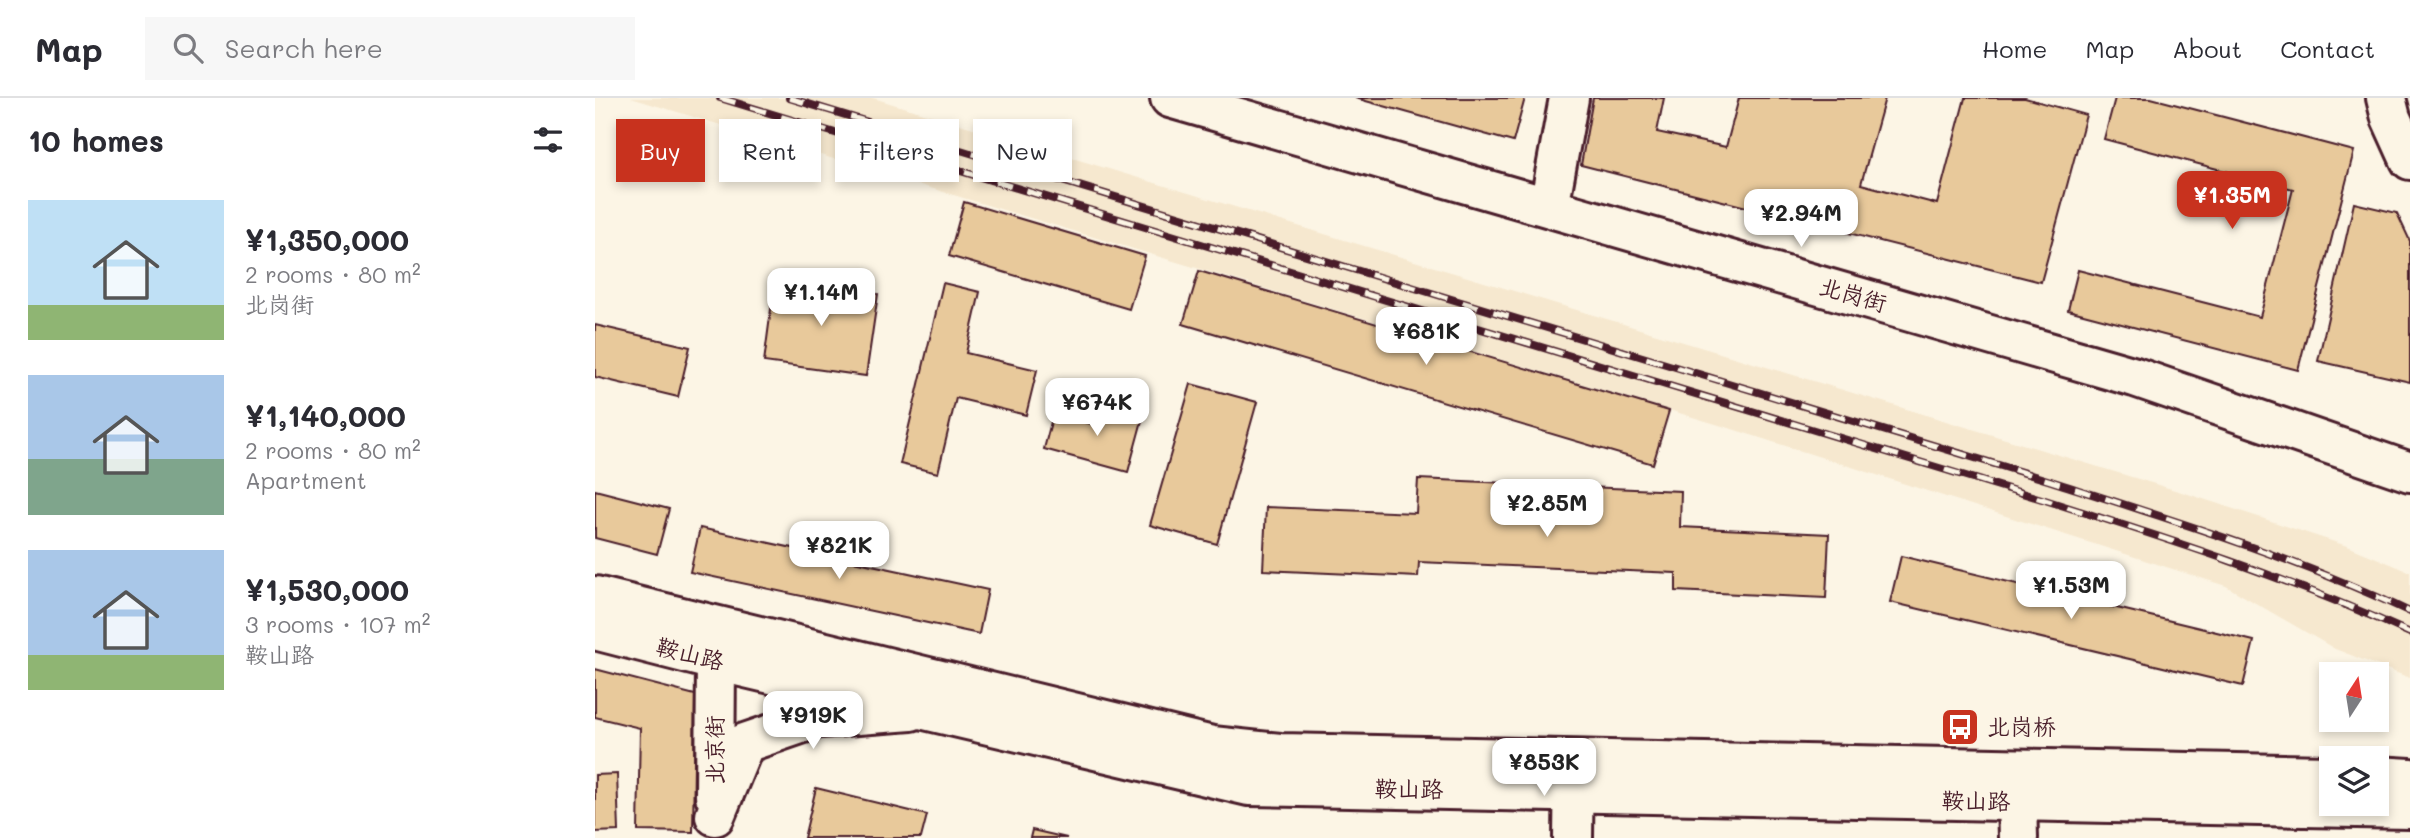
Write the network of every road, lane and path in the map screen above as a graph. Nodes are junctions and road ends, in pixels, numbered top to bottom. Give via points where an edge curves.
1 (1170, 98) edge
2 (1569, 98) edge
3 (2386, 98) edge
4 (2410, 160) edge
5 (1549, 207) junction
6 (2410, 472) edge
7 (595, 596) edge
8 (595, 630) edge
9 (716, 661) junction
10 (923, 710) junction
11 (2319, 775) edge
12 (1574, 776) junction
13 (2410, 809) edge
14 (2017, 820) edge
15 (715, 827) edge
16 (1573, 838) edge

1 - 5 main road, 北岗街
2 - 5 main road
3 - 4 main road
5 - 6 main road, 北岗街 via 2135,377
7 - 12 main road, 鞍山路 via 1212,746
8 - 9 main road, 鞍山路
9 - 10 main road, 鞍山路
9 - 15 main road, 北京街
10 - 12 main road, 鞍山路 via 1249,786
10 - 15 main road via 818,718 745,743
11 - 12 main road, 鞍山路
12 - 14 main road, 鞍山路
12 - 16 main road
13 - 14 main road, 鞍山路

